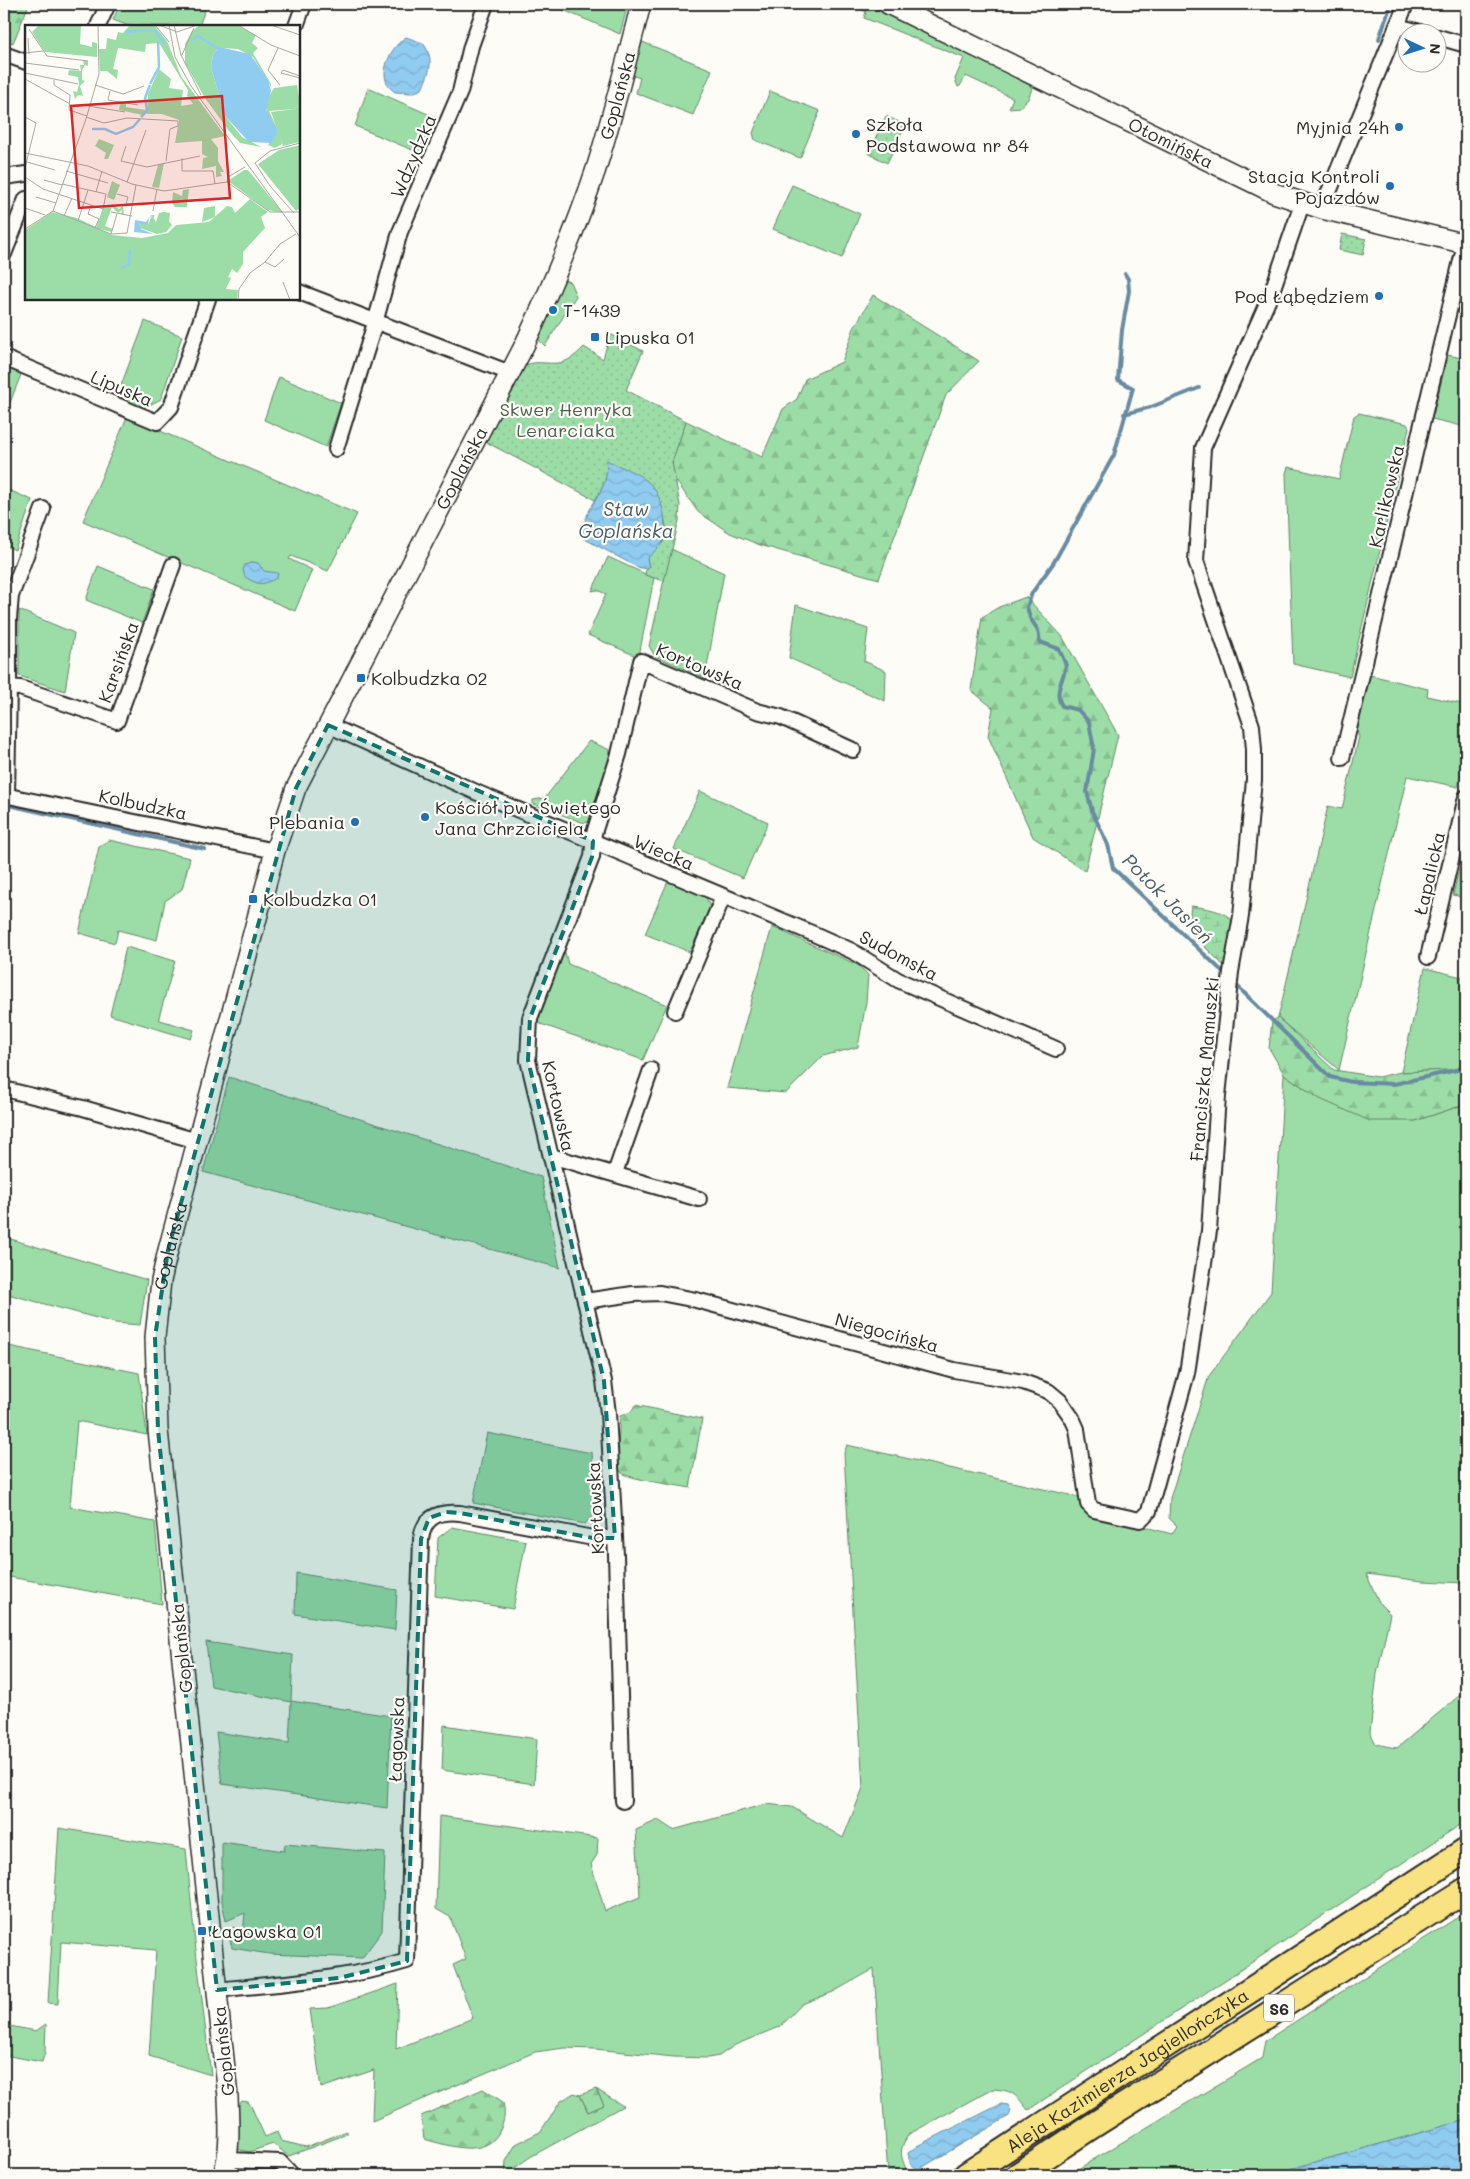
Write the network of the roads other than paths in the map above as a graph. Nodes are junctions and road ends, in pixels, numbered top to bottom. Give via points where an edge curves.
1 (108, 4) edge
2 (304, 4) edge
3 (486, 4) edge
4 (641, 4) edge
5 (888, 4) edge
6 (1406, 4) edge
7 (98, 25) edge
8 (296, 25) edge
9 (1397, 26) joint
10 (1448, 40) edge
11 (1466, 45) edge
12 (4, 54) edge
13 (25, 62) edge
14 (25, 174) edge
15 (4, 177) edge
16 (25, 202) edge
17 (1302, 204) junction
18 (1322, 209) junction
19 (1466, 244) edge
20 (4, 254) edge
21 (300, 292) edge
22 (208, 300) edge
23 (375, 323) junction
24 (4, 358) edge
25 (510, 374) junction
26 (336, 449) dead end
27 (43, 509) dead end
28 (173, 565) dead end
29 (9, 687) junction
30 (328, 725) junction
31 (853, 750) dead end
32 (1342, 758) dead end
33 (5, 795) edge
34 (1466, 797) edge
35 (593, 841) junction
36 (275, 851) junction
37 (723, 898) junction
38 (1428, 957) dead end
39 (675, 1011) dead end
40 (1056, 1049) dead end
41 (651, 1070) dead end
42 (4, 1089) edge
43 (197, 1140) junction
44 (551, 1156) junction
45 (615, 1173) junction
46 (699, 1199) dead end
47 (585, 1301) junction
48 (1094, 1510) joint
49 (615, 1538) junction
50 (623, 1801) dead end
51 (1466, 1850) edge
52 (1466, 1890) edge
53 (217, 1990) junction
54 (225, 2168) edge
55 (292, 2175) edge
56 (966, 2175) edge
57 (1018, 2175) edge

1 - 7 street
2 - 8 street
3 - 23 street, Wdzydzka via 460,92 400,232
4 - 25 street, Goplańska via 595,171 543,305
5 - 17 street, Otomińska via 1242,179
6 - 9 street
9 - 18 street
10 - 11 street
12 - 13 street
14 - 15 street
16 - 20 street
17 - 18 street, Otomińska
17 - 48 street, Franciszka Mamuszki via 1271,294 1203,448 1196,561 1252,726 1254,780 1218,1096 1209,1231 1191,1349 1149,1511 1140,1520
18 - 19 street, Otomińska
19 - 32 street, Karlikowska
21 - 23 street
22 - 24 street, Lipuska via 171,407 157,422
23 - 25 street
23 - 26 street, Wdzydzka
25 - 30 street, Goplańska
27 - 29 street via 12,596
28 - 29 street, Karsińska via 117,721
29 - 33 street
30 - 35 street, Wiecka
30 - 36 street, Goplańska via 296,788
31 - 35 street, Kortowska via 781,717 757,711 641,661 619,754
33 - 36 street, Kolbudzka
34 - 38 street, Łapalicka
35 - 37 street, Wiecka
35 - 44 street, Kortowska via 592,857 530,1018 528,1060
36 - 43 street, Goplańska
37 - 39 street
37 - 40 street, Sudomska via 837,944 898,980
41 - 45 street
42 - 43 street
43 - 53 street, Goplańska via 161,1281 154,1366
44 - 45 street
44 - 47 street, Kortowska
45 - 46 street
47 - 48 street, Niegocińska via 660,1293 954,1370 1023,1382 1048,1391 1060,1401 1077,1428 1088,1504
47 - 49 street, Kortowska via 604,1381
49 - 50 street, Kortowska
49 - 53 street, Łagowska via 593,1538 460,1513 446,1512 428,1518 421,1539 407,1961 340,1978
51 - 56 highway, Aleja Kazimierza Jagiellończyka / S6
52 - 57 highway, Aleja Kazimierza Jagiellończyka / S6
53 - 54 street, Goplańska via 230,2133
54 - 55 street via 280,2162

